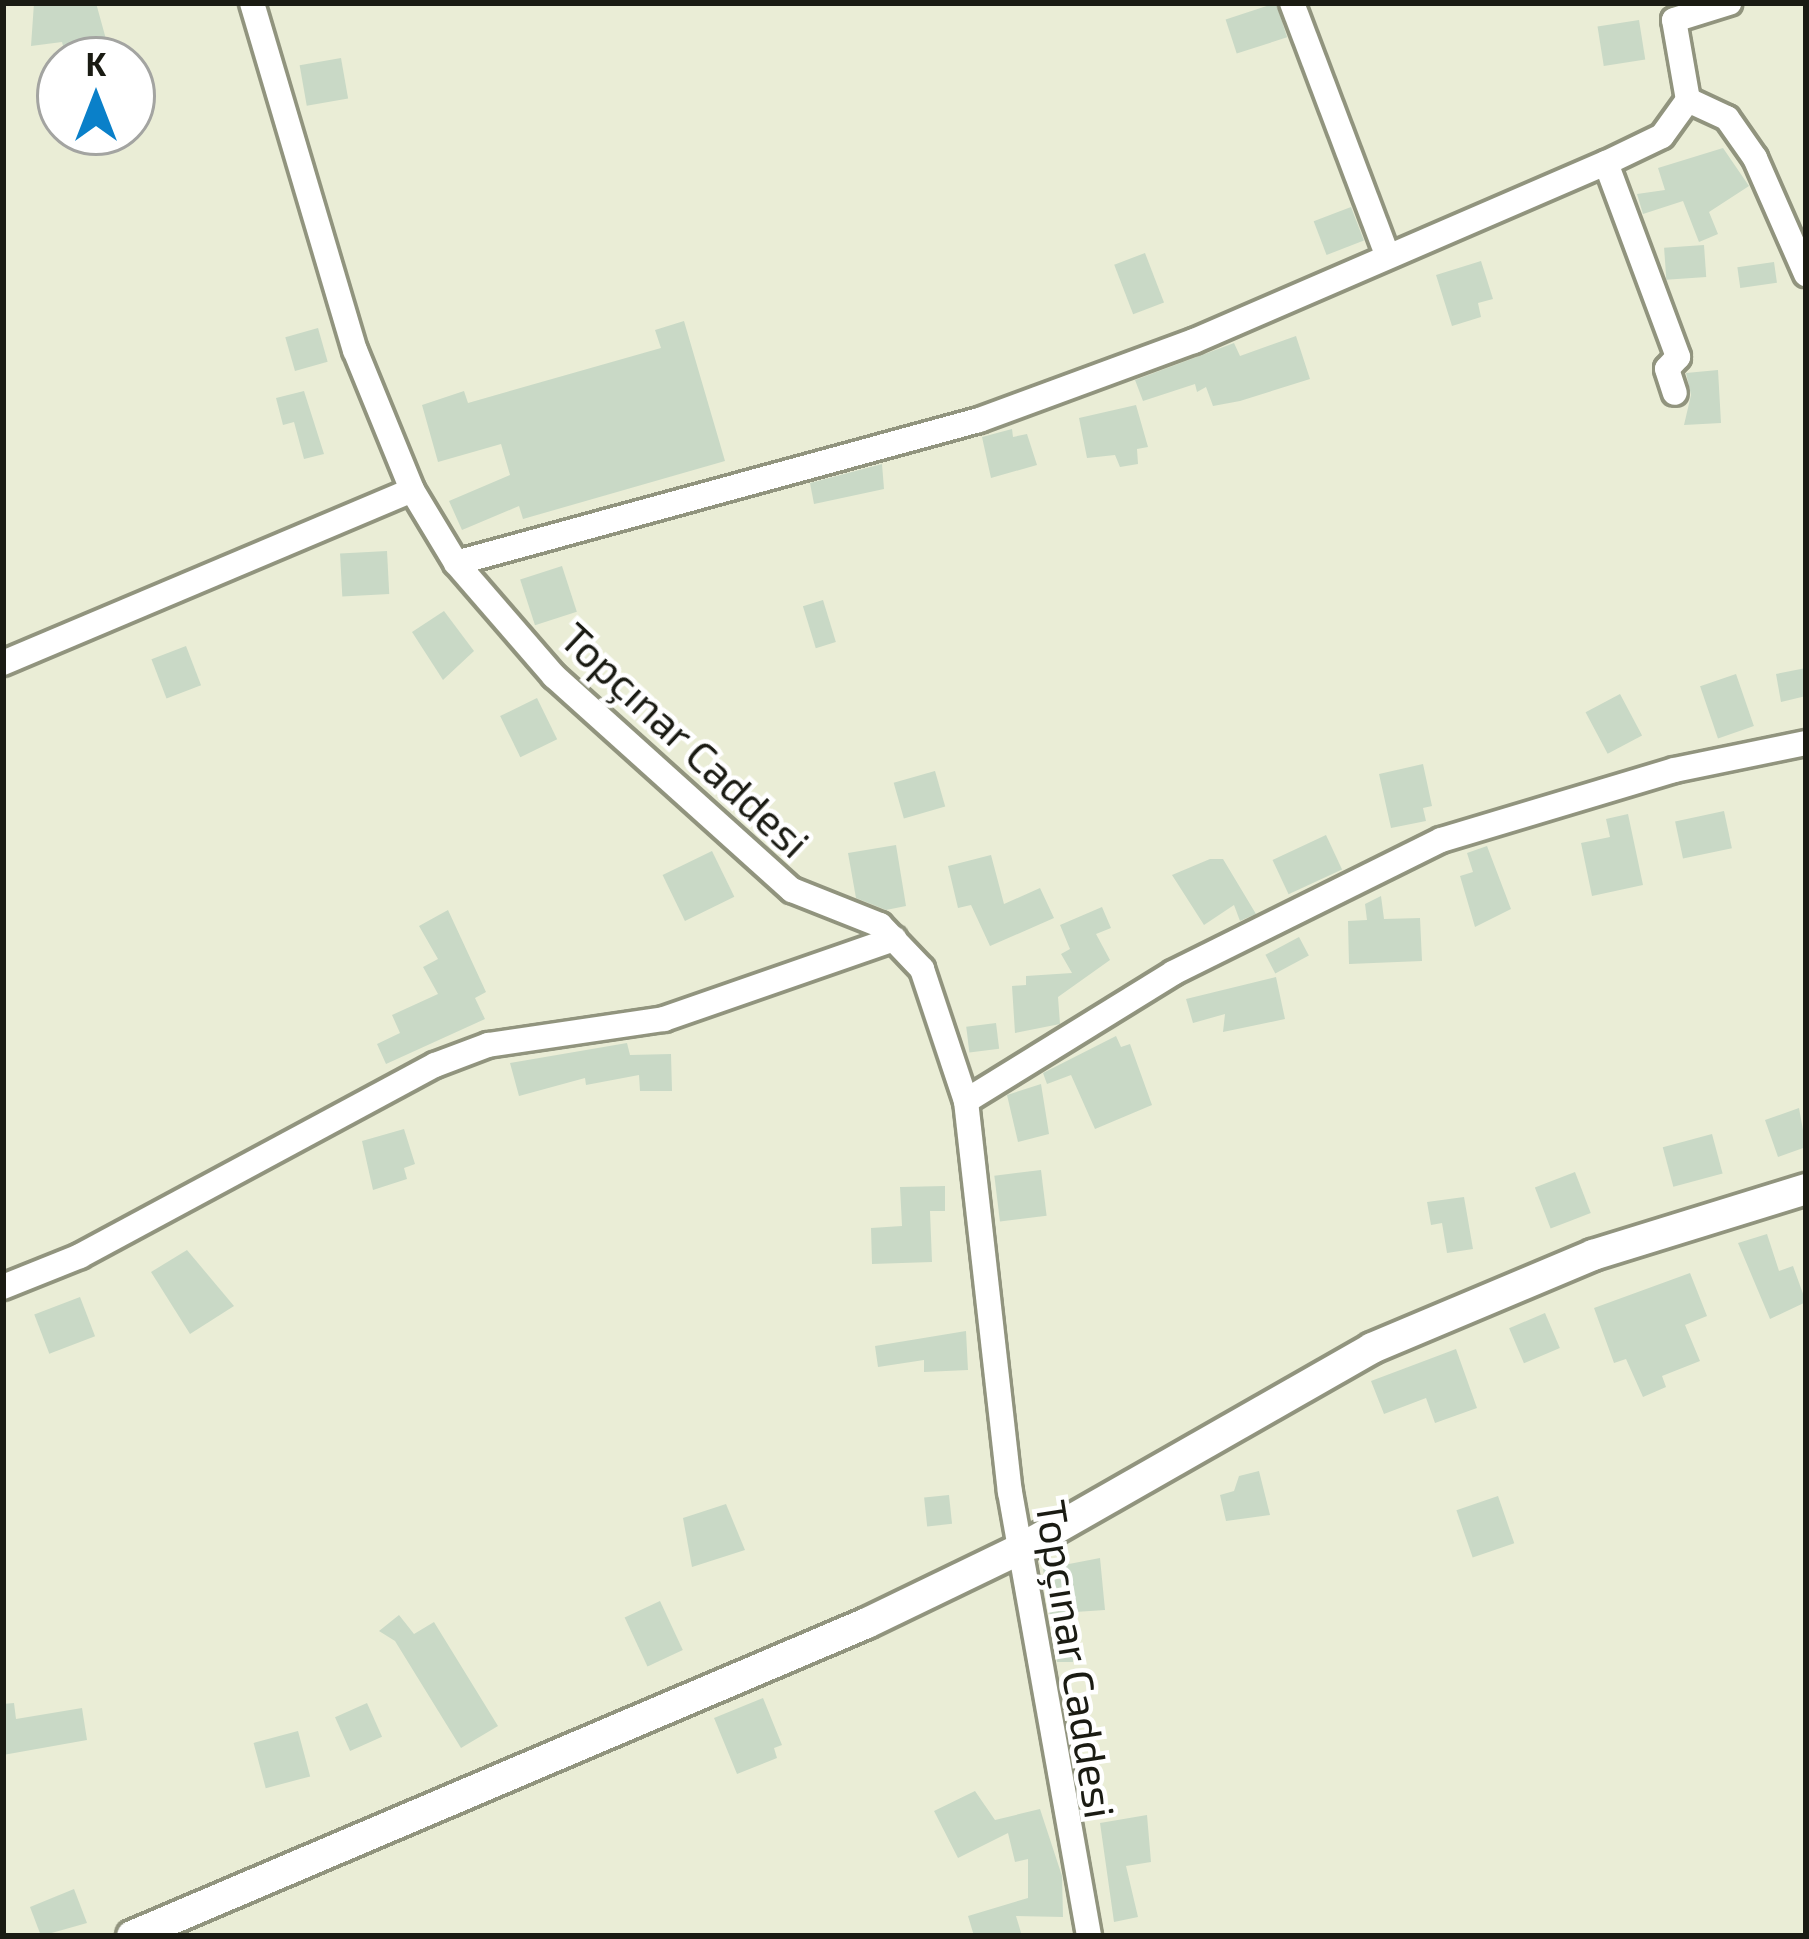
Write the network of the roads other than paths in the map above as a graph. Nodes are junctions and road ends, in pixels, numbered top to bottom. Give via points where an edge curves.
1 (253, 3) edge
2 (1292, 3) edge
3 (1729, 3) edge
4 (1688, 100) junction
5 (1606, 163) junction
6 (1387, 254) junction
7 (1806, 274) edge
8 (1675, 393) dead end
9 (412, 490) junction
10 (456, 563) junction
11 (3, 663) edge
12 (1806, 743) edge
13 (894, 939) junction
14 (966, 1101) junction
15 (1806, 1189) edge
16 (3, 1287) edge
17 (1019, 1549) junction
18 (132, 1936) edge
19 (1089, 1936) edge

1 - 9 street, Topçınar Caddesi via 355,350
2 - 6 street
3 - 4 street via 1674,20
4 - 5 street via 1662,136
4 - 7 street via 1727,118 1755,158
5 - 6 street
5 - 8 street via 1669,326 1678,357 1667,369
6 - 10 street via 1194,341 979,420
9 - 10 street, Topçınar Caddesi
9 - 11 street
10 - 13 street, Topçınar Caddesi via 554,676 792,890 880,925
12 - 14 street via 1674,770 1442,840 1173,973
13 - 14 street, Topçınar Caddesi via 922,969
13 - 16 street via 664,1019 488,1045 435,1065 80,1256
14 - 17 street, Topçınar Caddesi
15 - 17 street via 1593,1255 1372,1348
17 - 18 street via 533,1771
17 - 19 street, Topçınar Caddesi

